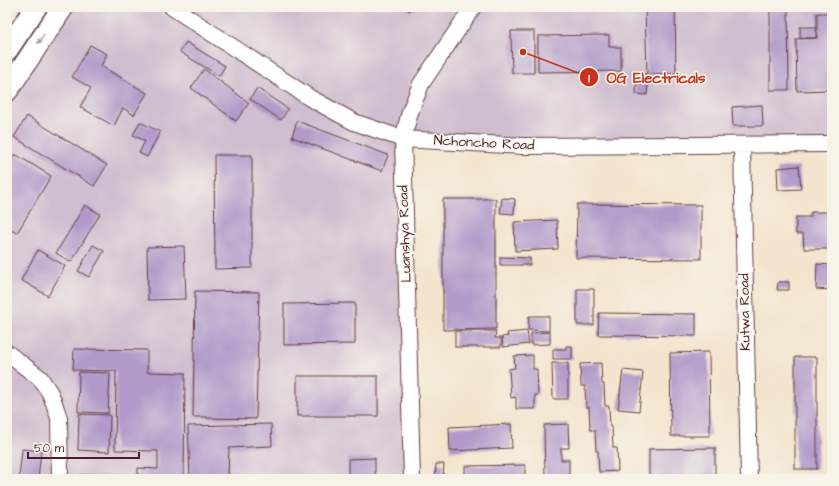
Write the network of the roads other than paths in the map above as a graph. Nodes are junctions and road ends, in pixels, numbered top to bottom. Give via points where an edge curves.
1 (36, 7) edge
2 (63, 7) edge
3 (172, 7) edge
4 (473, 7) edge
5 (7, 50) edge
6 (7, 91) edge
7 (403, 139) junction
8 (832, 144) edge
9 (742, 146) junction
10 (7, 353) edge
11 (60, 479) edge
12 (412, 479) edge
13 (749, 479) edge

1 - 5 main road
2 -> 6 main road
3 - 7 street, Nchoncho Road via 310,98 354,122
4 - 7 street, Luanshya Road via 421,84
7 - 9 street, Nchoncho Road via 523,146
7 - 12 street, Luanshya Road
8 - 9 street, Nchoncho Road
9 - 13 street, Kutwa Road
10 - 11 street via 40,378 50,393 59,418

